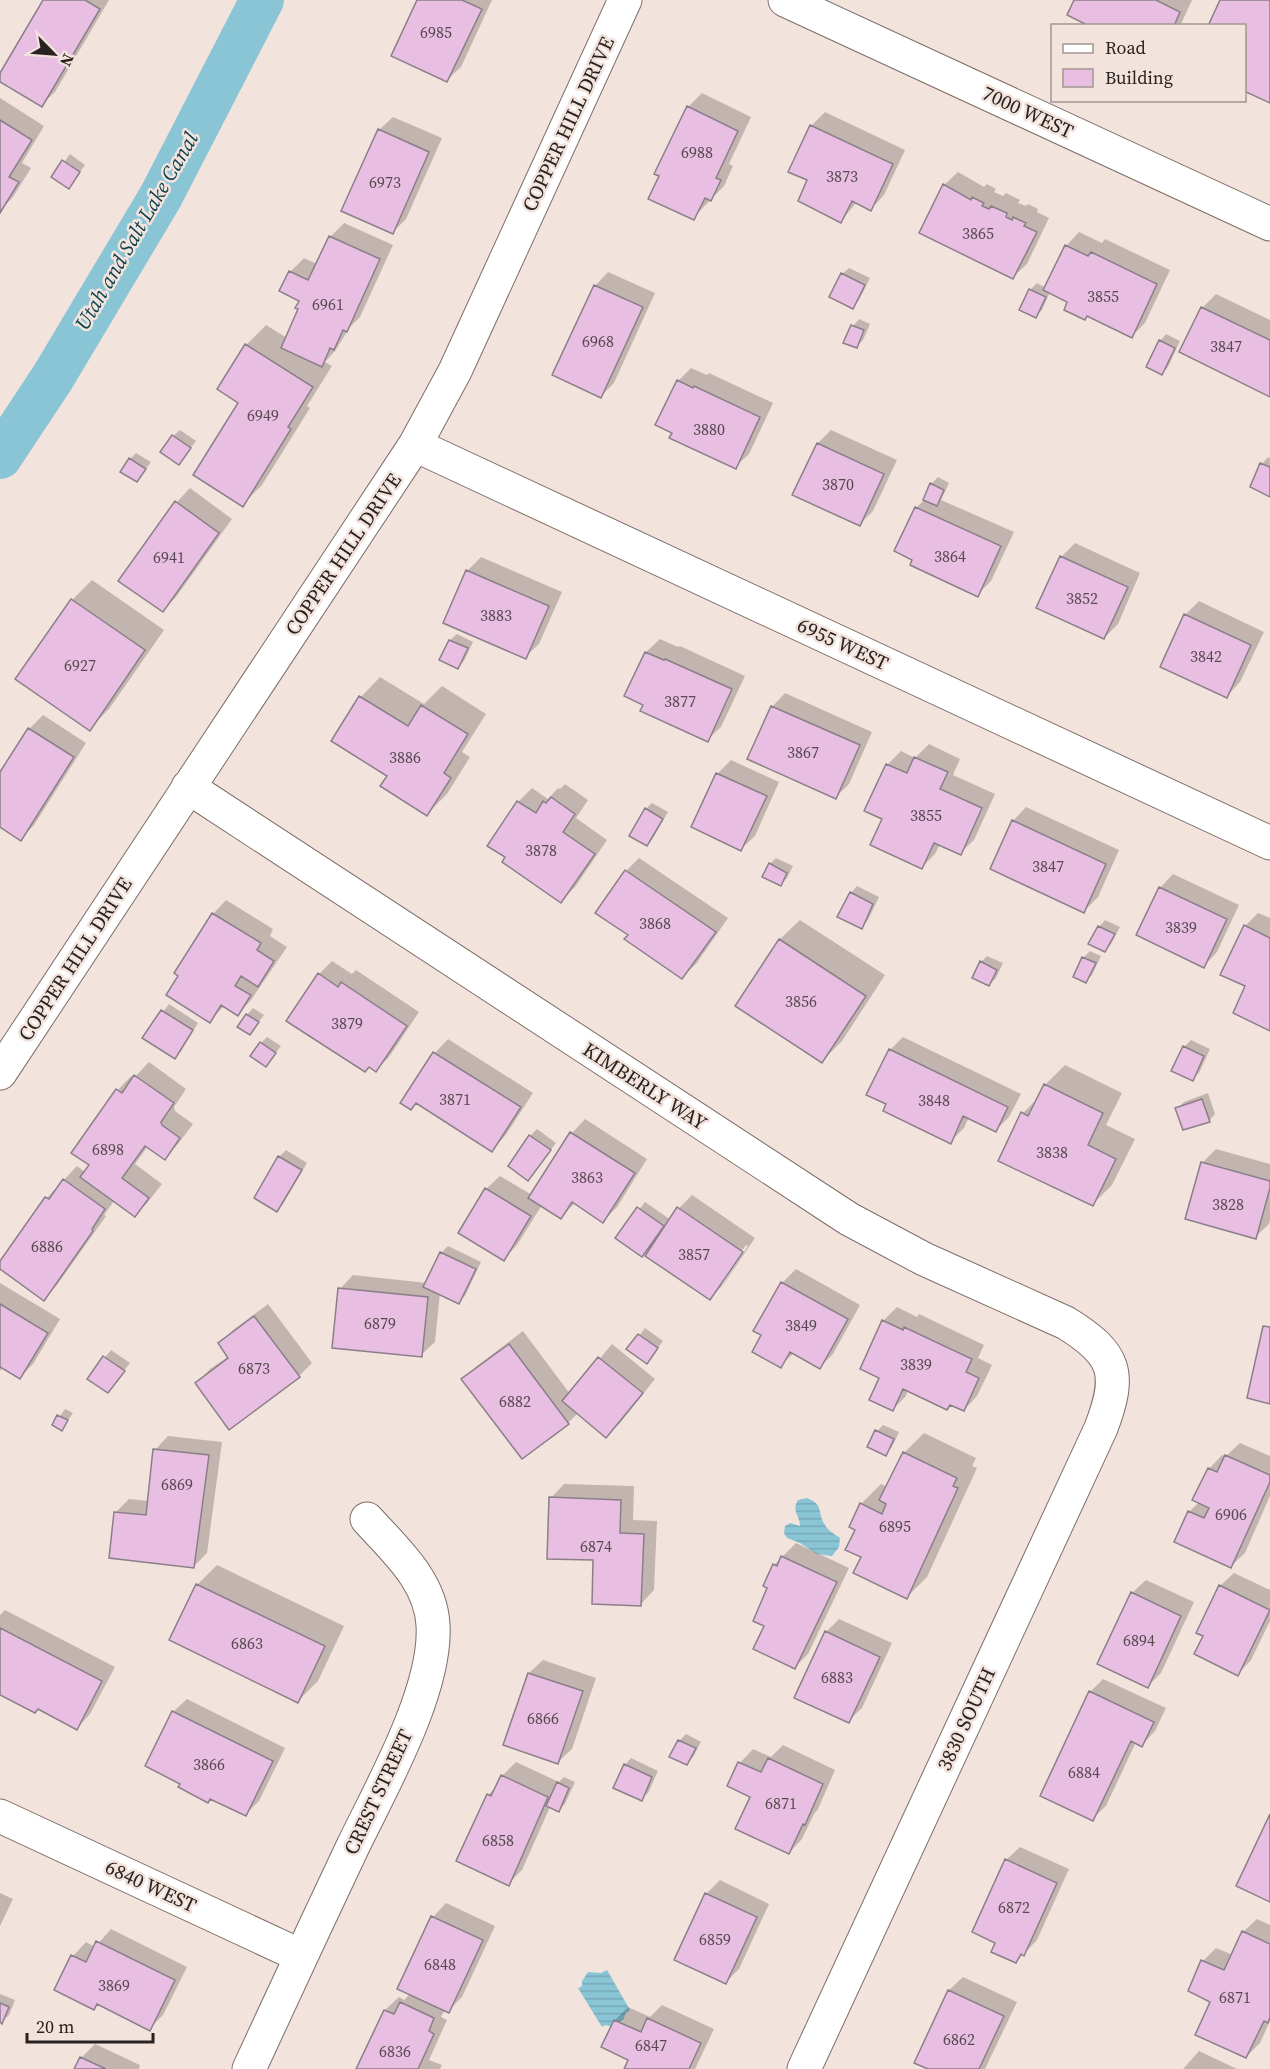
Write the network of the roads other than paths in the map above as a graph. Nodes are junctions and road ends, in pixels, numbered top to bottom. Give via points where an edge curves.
1 (625, 0) edge
2 (785, 0) edge
3 (1270, 224) edge
4 (415, 445) junction
5 (188, 788) junction
6 (1270, 843) edge
7 (0, 1073) edge
8 (1111, 1365) joint
9 (368, 1519) dead end
10 (0, 1816) edge
11 (301, 1956) junction
12 (249, 2069) edge
13 (804, 2069) edge

1 - 4 street, COPPER HILL DRIVE via 460,360
2 - 3 street, 7000 WEST
4 - 5 street, COPPER HILL DRIVE
4 - 6 street, 6955 WEST
5 - 7 street, COPPER HILL DRIVE
5 - 8 street, KIMBERLY WAY via 849,1219 924,1259 1066,1323 1100,1348
8 - 13 street, 3830 SOUTH via 1109,1408 1101,1428
9 - 11 street, CREST STREET via 412,1568 423,1587 434,1625 432,1649 424,1685 405,1736
10 - 11 street, 6840 WEST
11 - 12 street, CREST STREET

